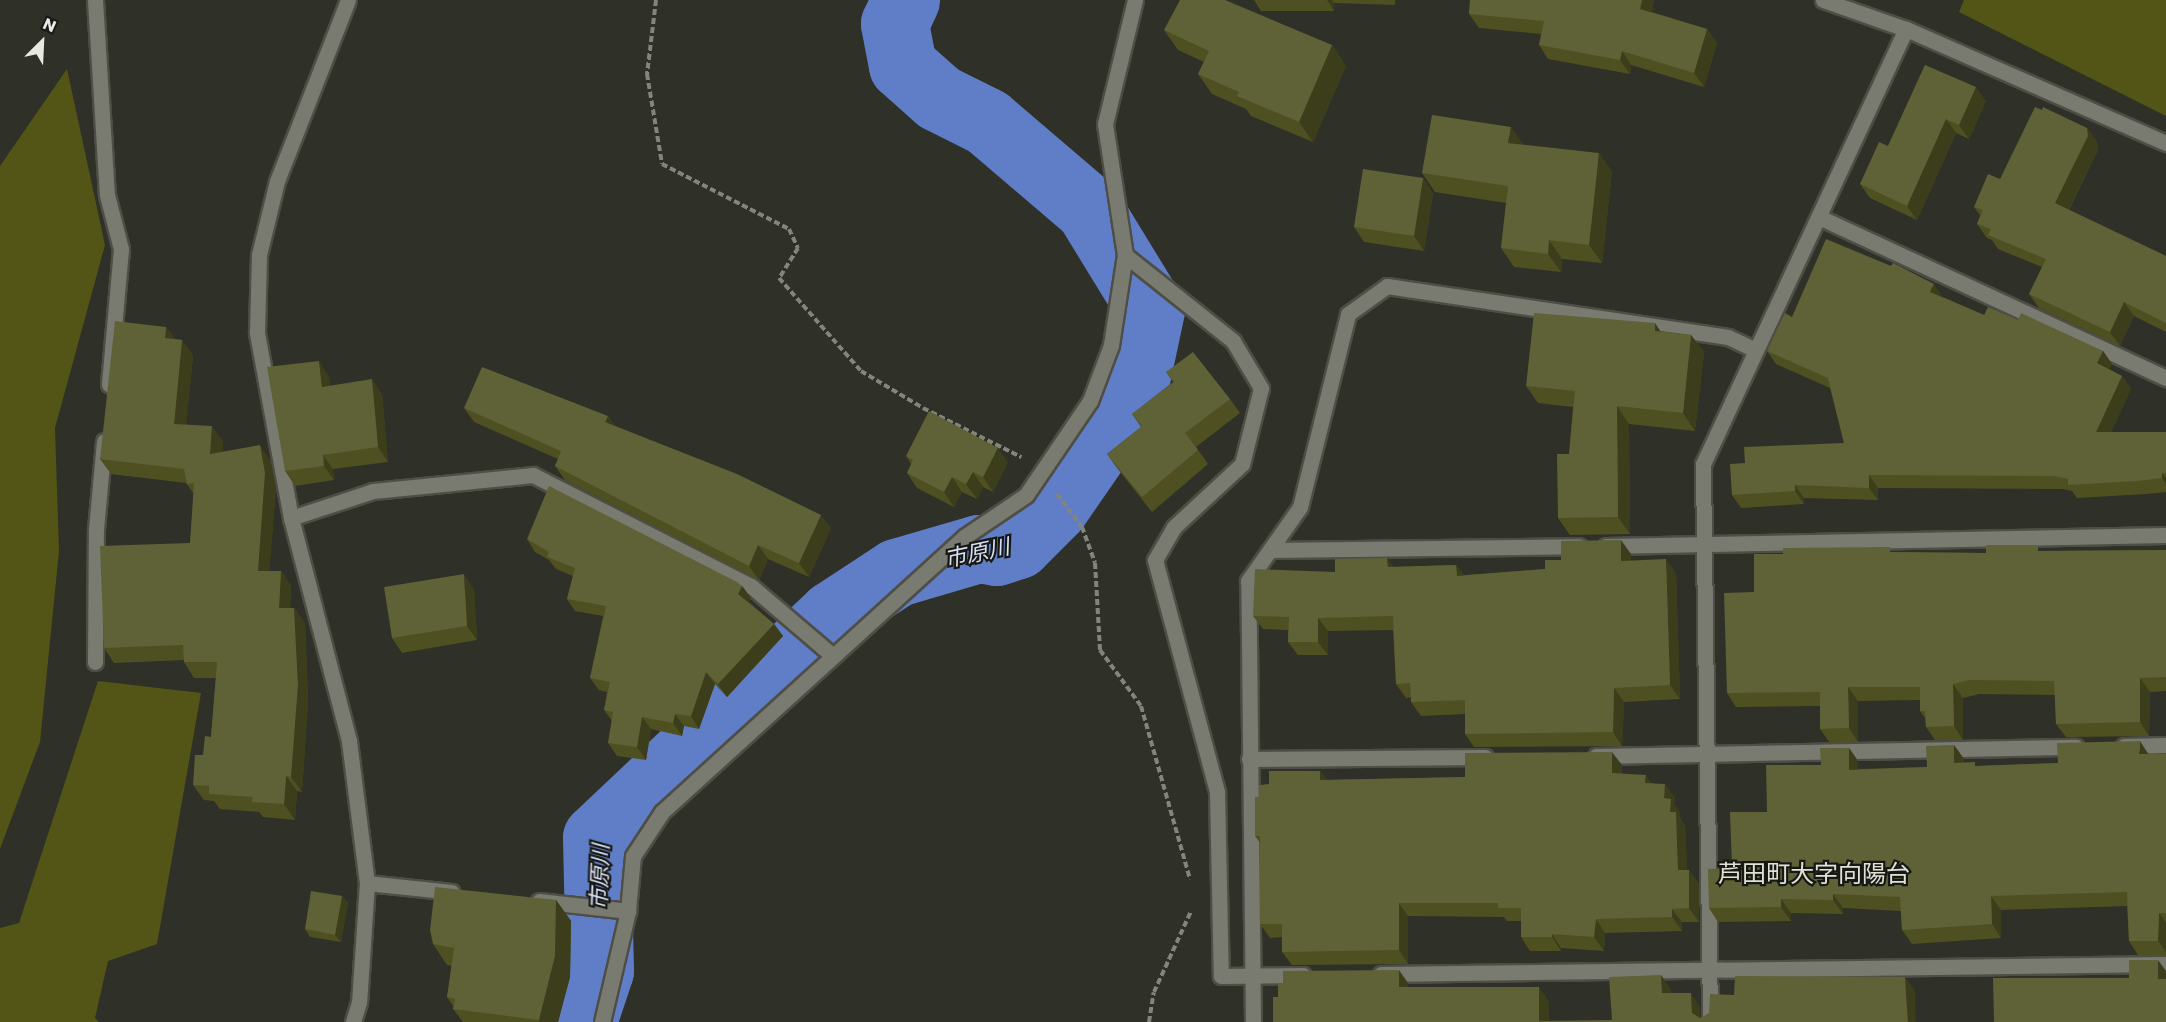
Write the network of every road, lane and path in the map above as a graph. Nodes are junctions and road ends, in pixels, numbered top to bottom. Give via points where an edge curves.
1 (95, 0) edge
2 (348, 0) edge
3 (656, 0) edge
4 (1135, 0) edge
5 (1823, 0) edge
6 (1906, 29) junction
7 (2166, 143) edge
8 (1819, 216) junction
9 (1125, 255) junction
10 (1756, 350) junction
11 (2166, 378) edge
12 (107, 401) edge
13 (105, 424) edge
14 (1045, 469) junction
15 (291, 518) junction
16 (2166, 535) edge
17 (1704, 544) junction
18 (1270, 550) junction
19 (834, 656) junction
20 (95, 662) dead end
21 (2166, 745) edge
22 (1706, 755) junction
23 (1578, 756) edge
24 (1507, 757) edge
25 (1249, 759) junction
26 (367, 883) junction
27 (1193, 889) dead end
28 (474, 894) edge
29 (522, 900) edge
30 (1196, 901) dead end
31 (628, 911) junction
32 (2166, 964) edge
33 (1710, 971) junction
34 (1368, 974) edge
35 (1251, 975) junction
36 (1321, 975) edge
37 (353, 1022) edge
38 (602, 1022) edge
39 (1149, 1022) edge
40 (1253, 1022) edge
41 (1710, 1022) edge

1 - 12 street via 107,195 121,249
2 - 15 street via 277,181 259,255 257,333
3 - 14 path via 647,74 662,164 789,229 798,248 779,278 861,371 923,408
4 - 9 street via 1105,124
5 - 6 street
6 - 7 street
6 - 8 street
8 - 10 street
8 - 11 street
9 - 14 street via 1111,345 1090,401
9 - 35 street via 1233,341 1261,388 1242,464 1174,527 1155,560 1217,792 1221,976
10 - 17 street via 1703,464
10 - 18 street via 1728,337 1387,286 1348,314 1300,507
13 - 20 street via 96,530
14 - 19 street via 1026,495 964,537
14 - 27 path via 1054,490 1082,527 1095,563 1100,650 1141,706
15 - 19 street via 373,491 533,475 751,586
15 - 26 street via 349,741
16 - 17 street
17 - 18 street
17 - 22 street
18 - 25 street via 1248,581
19 - 31 street via 662,812 633,856
21 - 22 street
22 - 23 street
22 - 33 street
24 - 25 street
25 - 35 street
26 - 28 street
26 - 37 street
29 - 31 street
30 - 39 path via 1154,992
31 - 38 street
32 - 33 street
33 - 34 street
33 - 41 street
35 - 36 street
35 - 40 street

